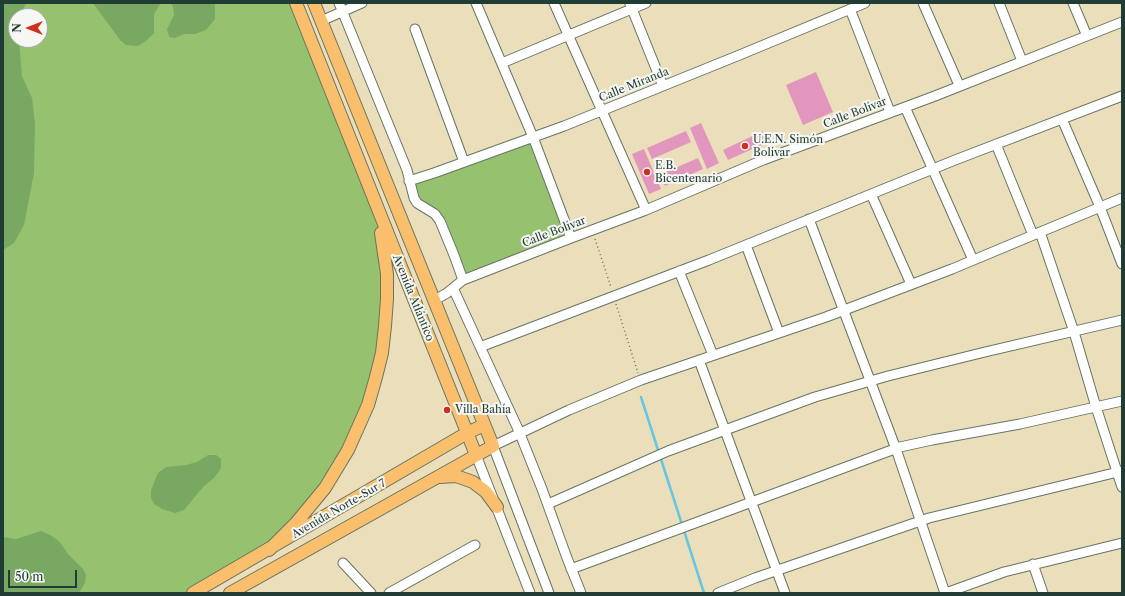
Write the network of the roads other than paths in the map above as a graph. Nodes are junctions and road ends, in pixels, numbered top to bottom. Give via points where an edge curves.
1 (296, 3) edge
2 (314, 3) edge
3 (362, 3) edge
4 (476, 3) edge
5 (554, 3) edge
6 (646, 3) edge
7 (865, 3) edge
8 (923, 3) edge
9 (998, 3) edge
10 (1073, 3) edge
11 (631, 6) edge
12 (341, 7) edge
13 (850, 9) junction
14 (321, 21) junction
15 (1122, 22) edge
16 (415, 29) dead end
17 (568, 35) junction
18 (1087, 36) junction
19 (1022, 61) junction
20 (502, 63) junction
21 (959, 85) junction
22 (664, 86) junction
23 (1122, 96) edge
24 (906, 107) junction
25 (602, 111) junction
26 (890, 112) junction
27 (1062, 119) junction
28 (533, 137) junction
29 (996, 144) junction
30 (464, 162) junction
31 (934, 169) junction
32 (409, 181) junction
33 (871, 194) junction
34 (1122, 198) edge
35 (374, 200) junction
36 (1100, 207) junction
37 (646, 210) junction
38 (809, 219) junction
39 (1036, 233) junction
40 (572, 238) junction
41 (746, 245) junction
42 (973, 260) junction
43 (1122, 264) edge
44 (679, 271) junction
45 (463, 280) junction
46 (911, 284) junction
47 (453, 288) junction
48 (433, 301) junction
49 (843, 310) junction
50 (1122, 320) edge
51 (1074, 332) junction
52 (779, 333) junction
53 (480, 347) junction
54 (713, 355) junction
55 (699, 360) junction
56 (871, 381) junction
57 (1122, 402) edge
58 (1096, 407) junction
59 (484, 425) junction
60 (725, 430) junction
61 (467, 433) junction
62 (519, 433) junction
63 (493, 446) junction
64 (896, 449) junction
65 (476, 455) junction
66 (1120, 472) edge
67 (435, 478) junction
68 (1122, 487) edge
69 (751, 502) junction
70 (548, 504) junction
71 (497, 507) junction
72 (921, 520) junction
73 (1122, 543) edge
74 (475, 545) dead end
75 (269, 550) junction
76 (344, 563) dead end
77 (1033, 564) junction
78 (571, 569) junction
79 (777, 571) junction
80 (193, 593) edge
81 (230, 593) edge
82 (371, 593) edge
83 (389, 593) edge
84 (530, 593) edge
85 (549, 593) edge
86 (581, 593) edge
87 (718, 593) edge
88 (785, 593) edge
89 (946, 593) edge
90 (1043, 593) edge

1 - 35 main road, Avenida Atlántico
2 - 14 main road, Avenida Atlántico
3 - 12 street
4 - 20 street
5 - 17 street
6 - 11 street
7 - 13 street, Calle Miranda
8 - 21 street
9 - 19 street
10 - 18 street
11 - 17 street
11 - 22 street
12 - 14 street
12 - 32 street
13 - 22 street, Calle Miranda
13 - 26 street
14 - 48 main road, Avenida Atlántico
15 - 18 street, Calle Bolívar
16 - 30 street
17 - 20 street
17 - 25 street
18 - 19 street, Calle Bolívar
19 - 21 street, Calle Bolívar
20 - 28 street
21 - 24 street, Calle Bolívar
22 - 25 street, Calle Miranda
23 - 27 street
24 - 26 street, Calle Bolívar
24 - 31 street
25 - 28 street, Calle Miranda
25 - 37 street
26 - 37 street, Calle Bolívar via 763,160
27 - 29 street
27 - 36 street
28 - 30 street, Calle Miranda
28 - 40 street
29 - 31 street
29 - 39 street
30 - 32 street, Calle Miranda
31 - 33 street
31 - 42 street
32 - 45 street via 417,203 435,214 440,221
33 - 38 street
33 - 46 street
34 - 36 street
35 - 61 main road, Avenida Atlántico
35 - 75 main road via 384,250 387,299 382,352 368,405 348,450 325,488
36 - 39 street
36 - 43 street
37 - 40 street, Calle Bolívar
38 - 41 street
38 - 49 street
39 - 42 street
39 - 51 street
40 - 45 street, Calle Bolívar
41 - 44 street
41 - 52 street
42 - 46 street
44 - 53 street
44 - 54 street
45 - 47 street, Calle Bolívar
46 - 49 street
47 - 48 street, Calle Bolívar
47 - 53 street
48 - 59 main road, Avenida Atlántico
49 - 52 street
49 - 56 street
50 - 51 street
51 - 56 street
51 - 58 street
52 - 54 street
53 - 62 street
54 - 55 street
55 - 60 street
55 - 62 street via 633,383
56 - 60 street via 815,397
56 - 64 street
57 - 58 street
58 - 64 street
58 - 66 street
59 - 61 main road, Avenida Norte-Sur 7
59 - 63 main road, Avenida Atlántico
60 - 69 street
60 - 70 street via 668,450
61 - 65 main road, Avenida Atlántico
61 - 75 main road, Avenida Norte-Sur 7
62 - 63 street
62 - 70 street
63 - 65 main road, Avenida Norte-Sur 7
63 - 85 street
64 - 69 street
64 - 72 street
65 - 67 main road, Avenida Norte-Sur 7
65 - 71 street, Avenida Atlántico
66 - 68 street
66 - 72 street
67 - 71 main road via 456,476 473,482 486,492
67 - 81 main road, Avenida Norte-Sur 7
69 - 78 street
69 - 79 street
70 - 78 street
71 - 84 street, Avenida Atlántico
72 - 79 street
72 - 89 street
73 - 77 street
74 - 83 street
75 - 80 main road, Avenida Norte-Sur 7
76 - 82 street
77 - 89 street
77 - 90 street
78 - 86 street
79 - 87 street
79 - 88 street

